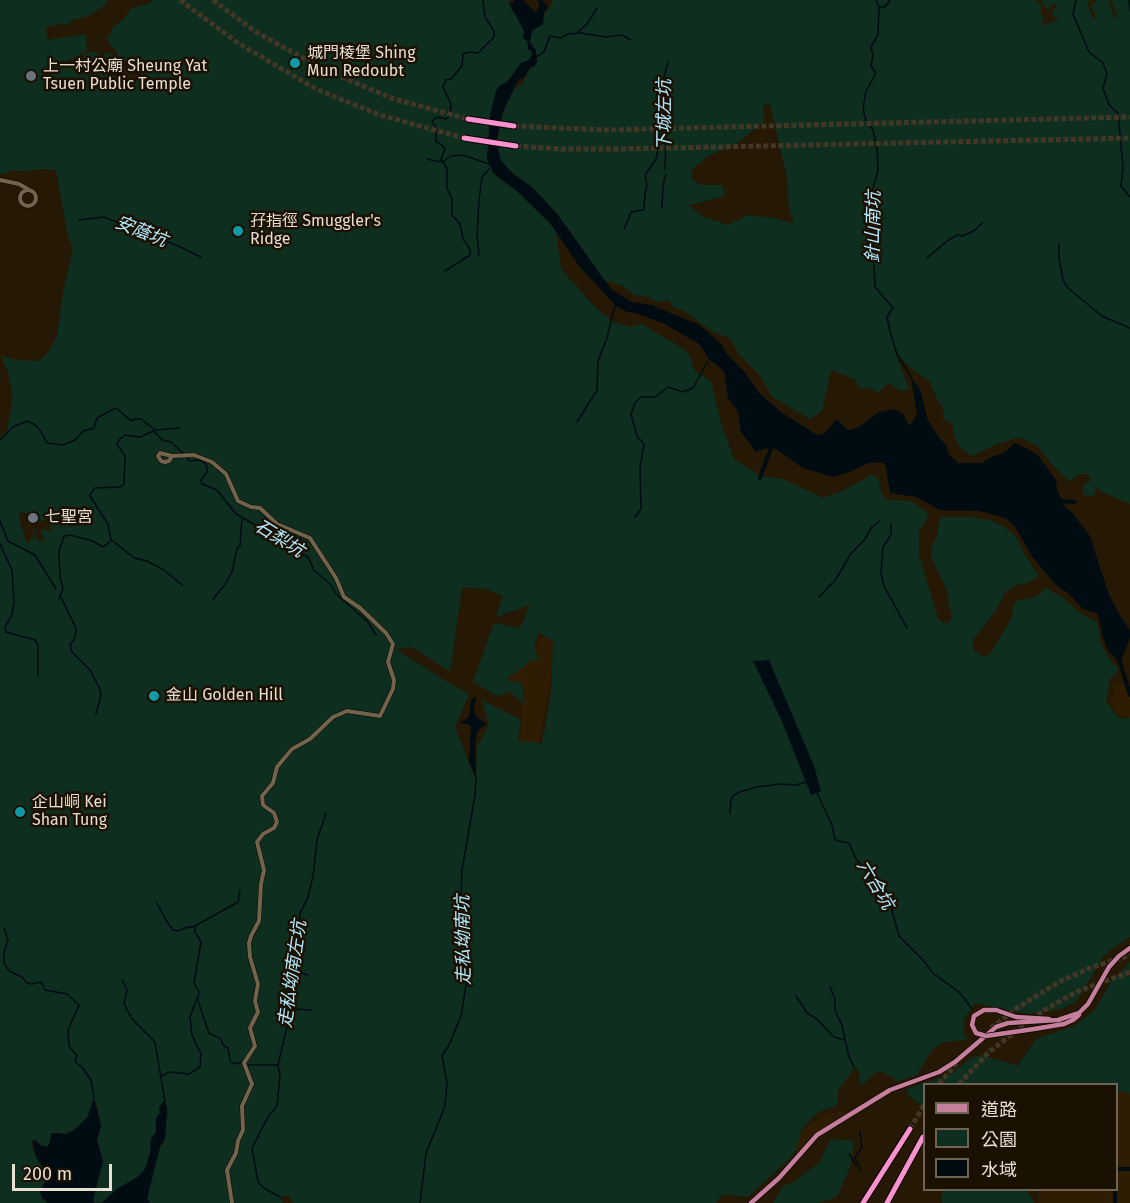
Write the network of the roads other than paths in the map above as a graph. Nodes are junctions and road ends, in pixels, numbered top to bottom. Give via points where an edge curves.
1 (468, 119) tunnel mouth
2 (514, 126) tunnel mouth
3 (464, 138) tunnel mouth
4 (516, 146) tunnel mouth
5 (0, 180) edge
6 (16, 183) junction
7 (32, 192) junction
8 (21, 195) junction
9 (172, 456) dead end
10 (1130, 948) edge
11 (1083, 1009) junction
12 (1058, 1020) junction
13 (910, 1129) tunnel mouth
14 (923, 1137) edge
15 (232, 1203) edge
16 (751, 1203) edge
17 (863, 1203) edge
18 (887, 1203) edge

1 - 2 highway
3 - 4 highway
5 - 6 street
6 - 7 street
6 - 8 street
7 - 8 street
7 - 8 street via 35,200 30,206 23,204
9 - 15 street via 197,456 212,462 226,474 238,501 260,508 275,523 310,538 344,597 362,609 393,644 388,662 393,689 380,716 347,711 333,717 310,739 292,749 276,768 272,784 262,797 263,805 274,813 277,822 257,843 264,872 260,921 249,945 258,986 258,1012 250,1028 255,1046 244,1063 252,1084 242,1106 243,1130 226,1172
10 - 11 main road via 1109,967
11 - 12 main road
11 - 12 main road, bridge via 1068,1023 989,1036 976,1033 972,1025 974,1016 984,1010
12 - 16 main road via 1000,1025 956,1062 890,1090 817,1135
13 - 17 highway
14 - 18 highway

